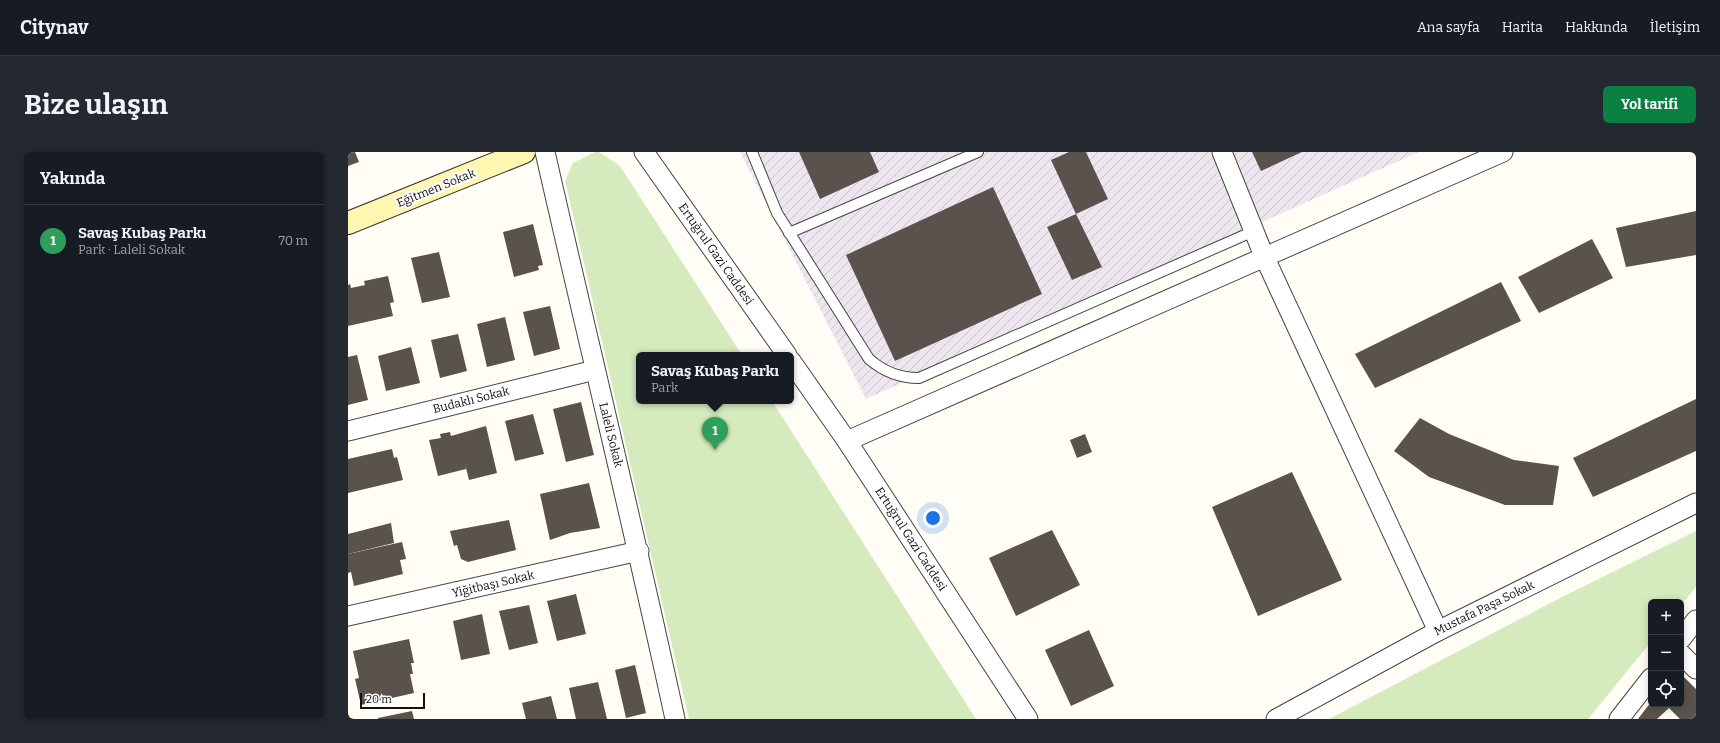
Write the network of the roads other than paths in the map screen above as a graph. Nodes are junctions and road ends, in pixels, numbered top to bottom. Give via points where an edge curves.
1 (524, 152) edge
2 (545, 152) edge
3 (644, 152) edge
4 (752, 152) edge
5 (978, 152) edge
6 (1222, 152) edge
7 (1494, 154) edge
8 (348, 223) edge
9 (1254, 231) junction
10 (789, 233) junction
11 (1264, 256) junction
12 (785, 352) edge
13 (794, 365) edge
14 (595, 370) junction
15 (348, 430) edge
16 (847, 441) junction
17 (1696, 503) edge
18 (639, 551) junction
19 (348, 616) edge
20 (1696, 620) edge
21 (1438, 631) junction
22 (1684, 635) edge
23 (1684, 657) edge
24 (1696, 669) edge
25 (1648, 682) edge
26 (675, 719) edge
27 (1028, 719) edge
28 (1276, 719) edge
29 (1619, 719) edge

1 - 8 street, Eğitmen Sokak
2 - 14 street, Laleli Sokak
3 - 12 street, Ertuğrul Gazi Caddesi
4 - 10 lane via 777,213
5 - 10 lane
6 - 9 street
7 - 11 street
9 - 10 lane via 918,378 899,377 888,373 869,359
9 - 11 street
11 - 16 street
11 - 21 street
13 - 16 street, Ertuğrul Gazi Caddesi
14 - 15 street, Budaklı Sokak
14 - 18 street, Laleli Sokak
16 - 27 street, Ertuğrul Gazi Caddesi
17 - 21 street, Mustafa Paşa Sokak
18 - 19 street, Yiğitbaşı Sokak
18 - 26 street, Laleli Sokak
20 - 22 street
21 - 28 street, Mustafa Paşa Sokak
23 - 24 street
25 - 29 street

